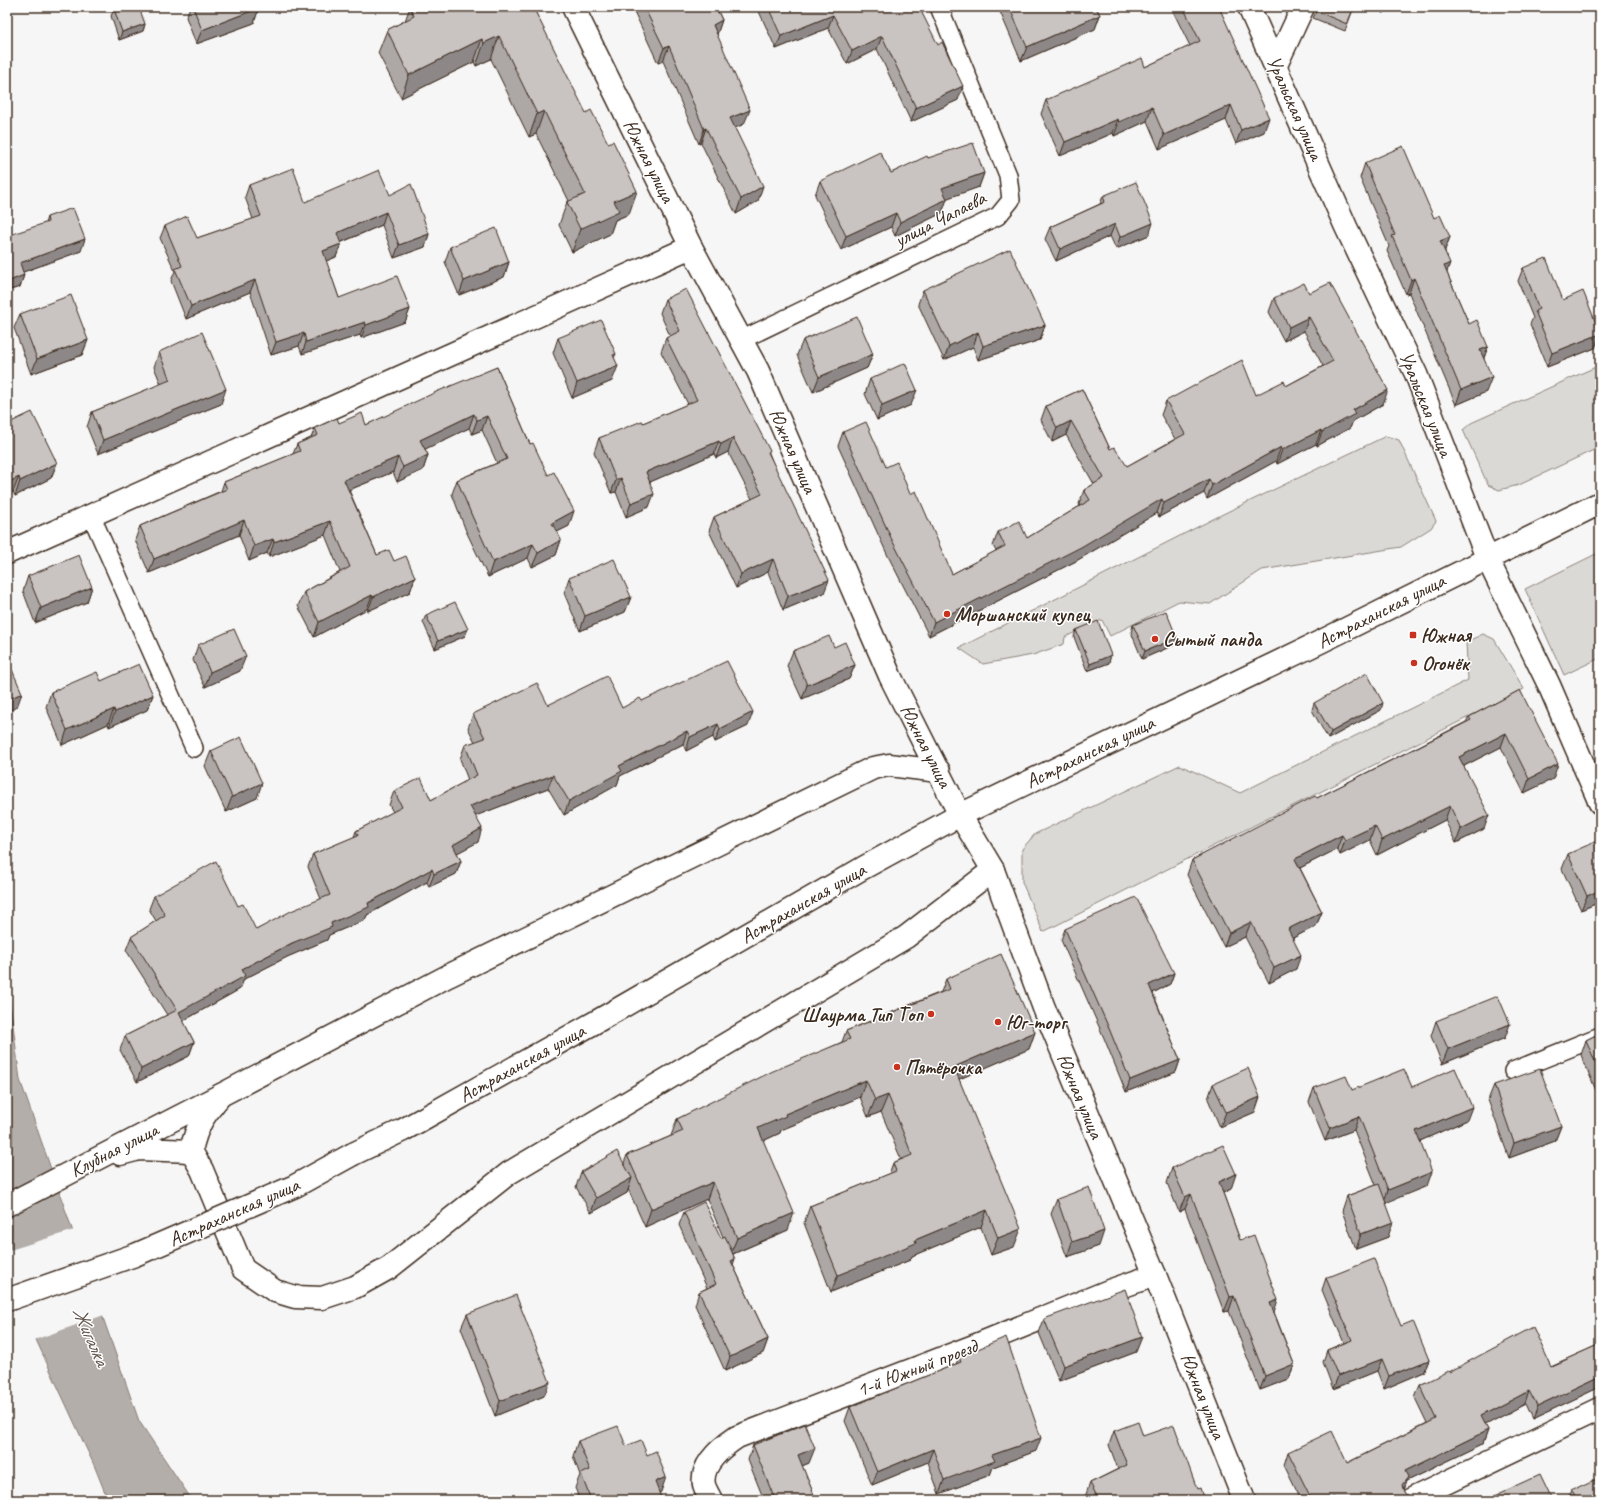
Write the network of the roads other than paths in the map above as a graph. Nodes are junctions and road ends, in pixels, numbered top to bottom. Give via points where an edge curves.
1 (573, 7) edge
2 (939, 7) edge
3 (1249, 7) edge
4 (1303, 7) edge
5 (1276, 65) junction
6 (691, 247) junction
7 (741, 340) junction
8 (1600, 503) edge
9 (91, 515) junction
10 (7, 553) edge
11 (1487, 558) junction
12 (194, 748) dead end
13 (939, 771) junction
14 (1600, 802) edge
15 (960, 815) junction
16 (993, 870) junction
17 (1600, 1036) edge
18 (1513, 1071) dead end
19 (221, 1095) junction
20 (191, 1151) junction
21 (92, 1161) junction
22 (7, 1204) edge
23 (1155, 1275) junction
24 (7, 1300) edge
25 (1600, 1409) edge
26 (707, 1493) edge
27 (1244, 1500) edge
28 (1410, 1500) edge

1 - 6 street, Южная улица
2 - 7 lane, улица Чапаева via 1008,175 1011,200 998,216
3 - 5 street, Уральская улица
4 - 5 street
5 - 11 street, Уральская улица via 1346,227 1416,374
6 - 7 street, Южная улица
6 - 9 street
7 - 13 street, Южная улица via 758,371 890,676
8 - 11 street, Астраханская улица
9 - 10 street
9 - 12 lane
11 - 14 street, Уральская улица via 1549,685
11 - 15 street, Астраханская улица via 1320,642
13 - 15 street, Южная улица
13 - 19 street, Клубная улица via 889,764 873,768 448,976
15 - 16 street, Южная улица
15 - 24 street, Астраханская улица, bridge via 403,1130 295,1186 135,1256
16 - 20 street via 906,937 509,1173 389,1268 355,1287 322,1298 295,1297 274,1290 243,1268 202,1170
16 - 23 street, Южная улица via 1044,1008
17 - 18 lane
19 - 20 street via 202,1118 195,1132
19 - 21 street, Клубная улица
20 - 21 street via 139,1149
21 - 22 street, Клубная улица
23 - 26 street, 1-й Южный проезд via 737,1437 722,1447 707,1467
23 - 27 street, Южная улица
25 - 28 street

